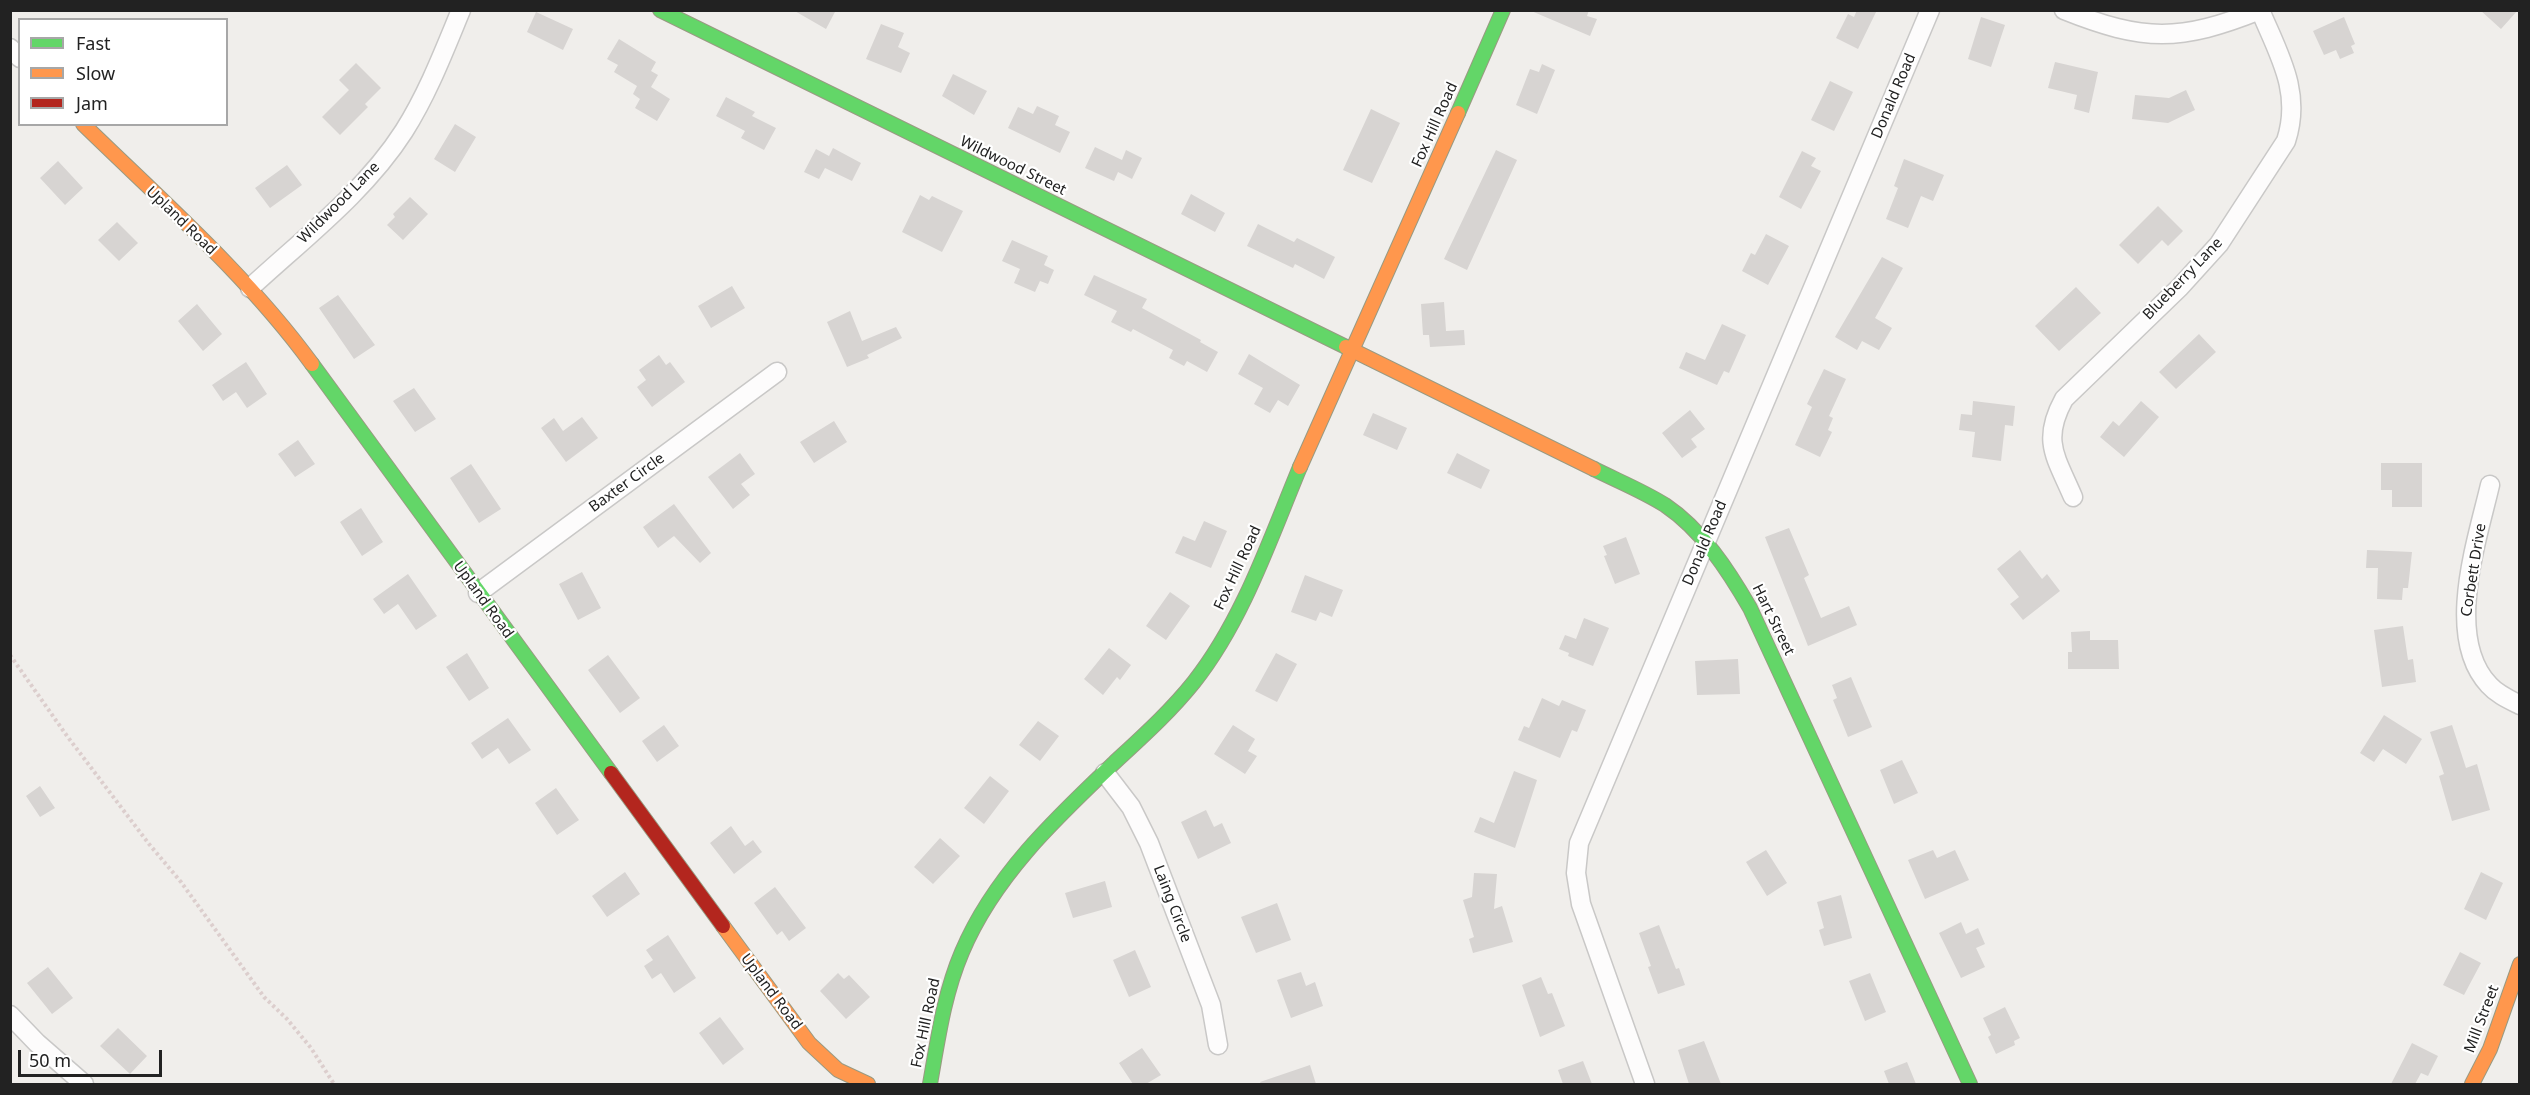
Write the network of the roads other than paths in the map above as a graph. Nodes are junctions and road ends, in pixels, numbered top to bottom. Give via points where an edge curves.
1 (461, 10) edge
2 (660, 10) edge
3 (1503, 10) edge
4 (1930, 10) edge
5 (2064, 10) edge
6 (2260, 10) edge
7 (85, 126) edge
8 (250, 288) junction
9 (1352, 352) junction
10 (777, 372) dead end
11 (2490, 485) dead end
12 (2073, 497) dead end
13 (1706, 542) junction
14 (478, 593) junction
15 (2520, 705) edge
16 (1105, 773) junction
17 (2519, 967) edge
18 (10, 1015) edge
19 (1218, 1045) dead end
20 (84, 1084) edge
21 (868, 1084) edge
22 (930, 1084) edge
23 (1645, 1084) edge
24 (1970, 1084) edge
25 (2472, 1084) edge

1 - 8 street, Wildwood Lane via 420,104 391,149 350,196
2 - 9 street, Wildwood Street
3 - 9 street, Fox Hill Road
4 - 13 street, Donald Road
5 - 6 street via 2120,30 2162,35 2218,27
6 - 12 street, Blueberry Lane via 2290,84 2292,112 2286,141 2219,244 2064,399 2053,424 2051,444
7 - 8 street, Upland Road
8 - 14 street, Upland Road via 288,331
9 - 13 street, Hart Street via 1659,501
9 - 16 street, Fox Hill Road via 1248,591 1214,654 1184,695
10 - 14 street, Baxter Circle
11 - 15 street, Corbett Drive via 2471,571 2467,637 2483,679 2496,692
13 - 23 street, Donald Road via 1582,833 1576,863 1581,904
13 - 24 street, Hart Street via 1750,608
14 - 21 street, Upland Road via 809,1043 838,1070
16 - 19 street, Laing Circle via 1127,801 1149,843 1211,1005
16 - 22 street, Fox Hill Road via 1029,846 987,902 967,939 948,990
17 - 25 street, Mill Street via 2493,1040
18 - 20 street

